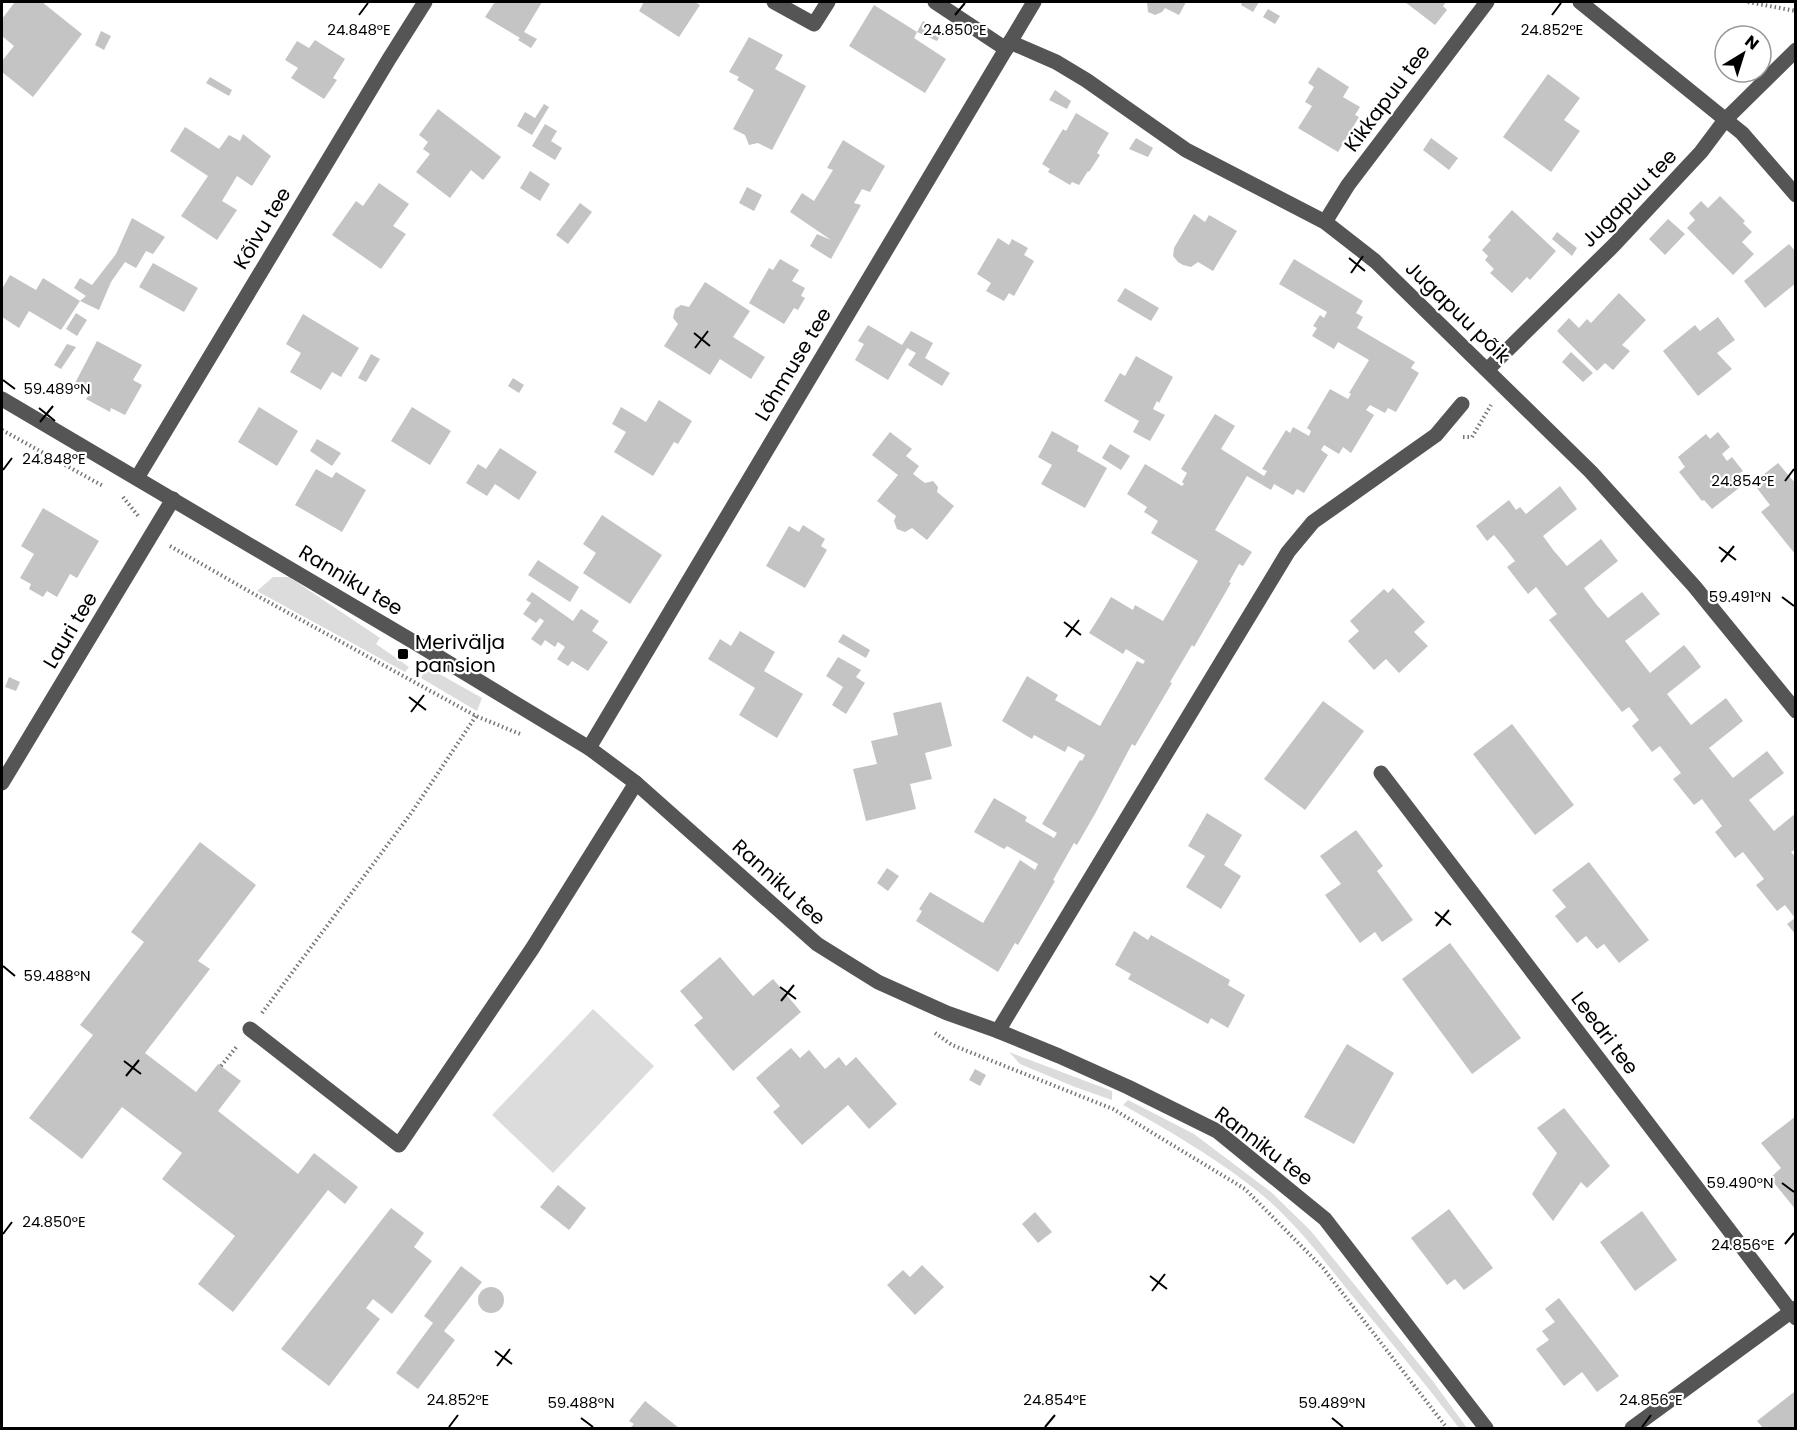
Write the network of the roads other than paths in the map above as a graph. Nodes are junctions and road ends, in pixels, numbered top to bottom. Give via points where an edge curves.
1 (425, 2) edge
2 (774, 2) edge
3 (828, 2) edge
4 (935, 2) edge
5 (1034, 2) edge
6 (1487, 2) edge
7 (1580, 2) edge
8 (1008, 46) junction
9 (1796, 50) edge
10 (1725, 120) junction
11 (1796, 195) edge
12 (1325, 222) junction
13 (1488, 369) junction
14 (2, 399) edge
15 (1461, 404) dead end
16 (137, 478) junction
17 (173, 500) junction
18 (1796, 711) edge
19 (589, 748) junction
20 (1381, 773) dead end
21 (2, 783) edge
22 (636, 783) junction
23 (250, 1029) road end
24 (998, 1031) junction
25 (1794, 1312) edge
26 (1486, 1428) edge
27 (1632, 1428) edge

1 - 16 street, Kõivu tee
2 - 3 street via 814,24
4 - 8 street, Jugapuu põik
5 - 8 street, Lõhmuse tee
6 - 12 street, Kikkapuu tee via 1348,185
7 - 10 street
8 - 12 street, Jugapuu põik via 1056,62 1186,150
8 - 19 street, Lõhmuse tee
9 - 10 street, Jugapuu tee
10 - 11 street via 1742,133
10 - 13 street, Jugapuu tee via 1701,152 1614,245
12 - 13 street, Jugapuu põik via 1375,261
13 - 18 street, Jugapuu põik via 1591,472 1686,577
14 - 16 street, Ranniku tee
15 - 24 street via 1436,435 1313,522 1288,552
16 - 17 street, Ranniku tee
17 - 19 street, Ranniku tee
17 - 21 street, Lauri tee
19 - 22 street, Ranniku tee
20 - 25 street, Leedri tee
22 - 23 street via 532,950 399,1145
22 - 24 street, Ranniku tee via 817,944 878,982
24 - 26 street, Ranniku tee via 1128,1087 1216,1131 1325,1219
25 - 27 street

